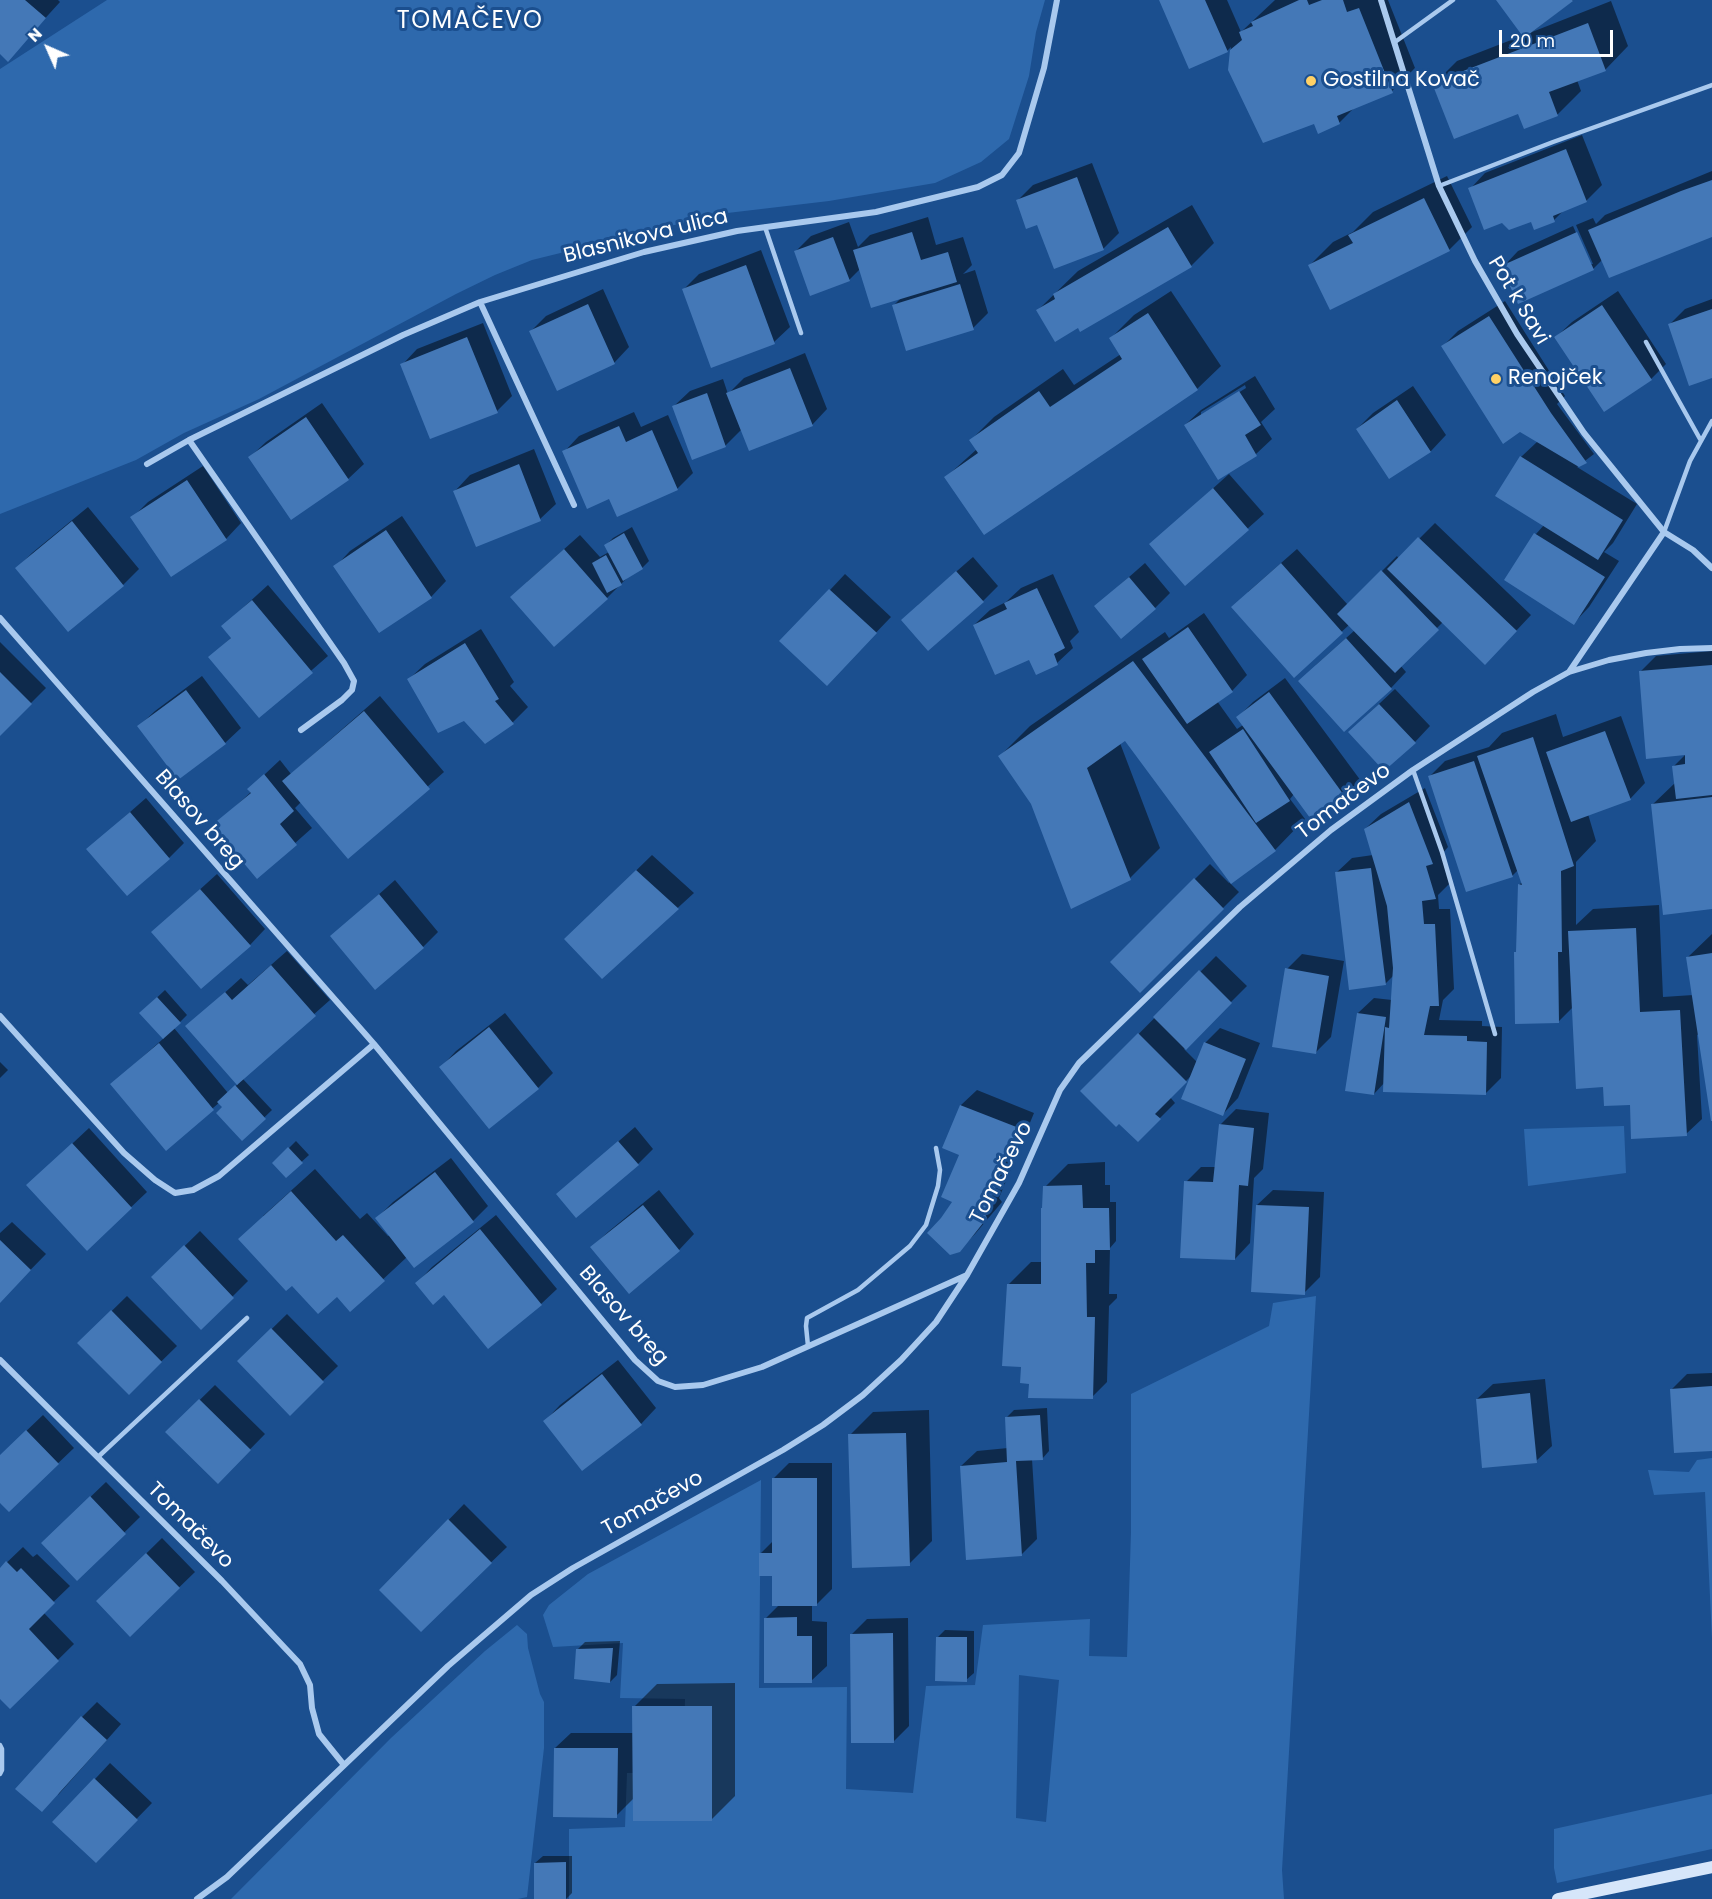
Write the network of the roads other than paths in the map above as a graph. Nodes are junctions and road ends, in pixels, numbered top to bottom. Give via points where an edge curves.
1 (1058, 0) edge
2 (1381, 0) edge
3 (1453, 0) edge
4 (1395, 42) junction
5 (1712, 84) edge
6 (1439, 186) junction
7 (765, 227) junction
8 (480, 302) junction
9 (801, 333) dead end
10 (1646, 342) dead end
11 (1712, 421) edge
12 (1700, 439) junction
13 (189, 440) junction
14 (147, 464) dead end
15 (574, 505) dead end
16 (1665, 532) junction
17 (1712, 568) edge
18 (0, 618) edge
19 (1712, 648) edge
20 (1569, 672) junction
21 (301, 730) dead end
22 (1413, 770) junction
23 (0, 1016) edge
24 (1495, 1034) dead end
25 (374, 1044) junction
26 (936, 1148) dead end
27 (968, 1275) junction
28 (248, 1318) dead end
29 (808, 1346) junction
30 (0, 1360) edge
31 (98, 1457) junction
32 (0, 1745) edge
33 (344, 1765) junction
34 (0, 1774) edge
35 (1712, 1867) edge
36 (197, 1899) edge
37 (1558, 1899) edge

1 - 7 street, Blasnikova ulica via 1044,68 1019,153 1002,175 978,187 876,212
2 - 4 street, Pot k Savi
3 - 4 lane
4 - 6 street, Pot k Savi
5 - 6 lane
6 - 16 street, Pot k Savi via 1475,261 1517,334 1584,433
7 - 8 street, Blasnikova ulica via 644,252
7 - 9 lane
8 - 13 street, Blasnikova ulica via 403,335
8 - 15 street
10 - 12 lane
11 - 12 lane
12 - 16 lane
13 - 14 street, Blasnikova ulica
13 - 21 street via 354,681 352,690 342,700
16 - 17 street, Pot k Savi
16 - 20 street
18 - 25 street, Blasov breg
19 - 20 street, Tomačevo via 1646,653
20 - 22 street, Tomačevo
22 - 24 lane via 1442,852
22 - 27 street, Tomačevo via 1331,830 1240,907 1079,1063 1060,1090 1019,1183
23 - 25 street via 124,1153 175,1193 193,1190 219,1176
25 - 29 street, Blasov breg via 635,1360 658,1381 675,1387 703,1385 762,1367
26 - 29 lane via 938,1186 926,1225 910,1246 858,1290 807,1318
27 - 29 street, Blasov breg
27 - 33 street, Tomačevo via 936,1322 863,1395 783,1450 531,1595 448,1666
28 - 31 lane
30 - 31 street, Tomačevo
31 - 33 street, Tomačevo via 300,1664 310,1686 320,1734
32 - 34 lane
33 - 36 street, Tomačevo via 227,1877
35 - 37 street

